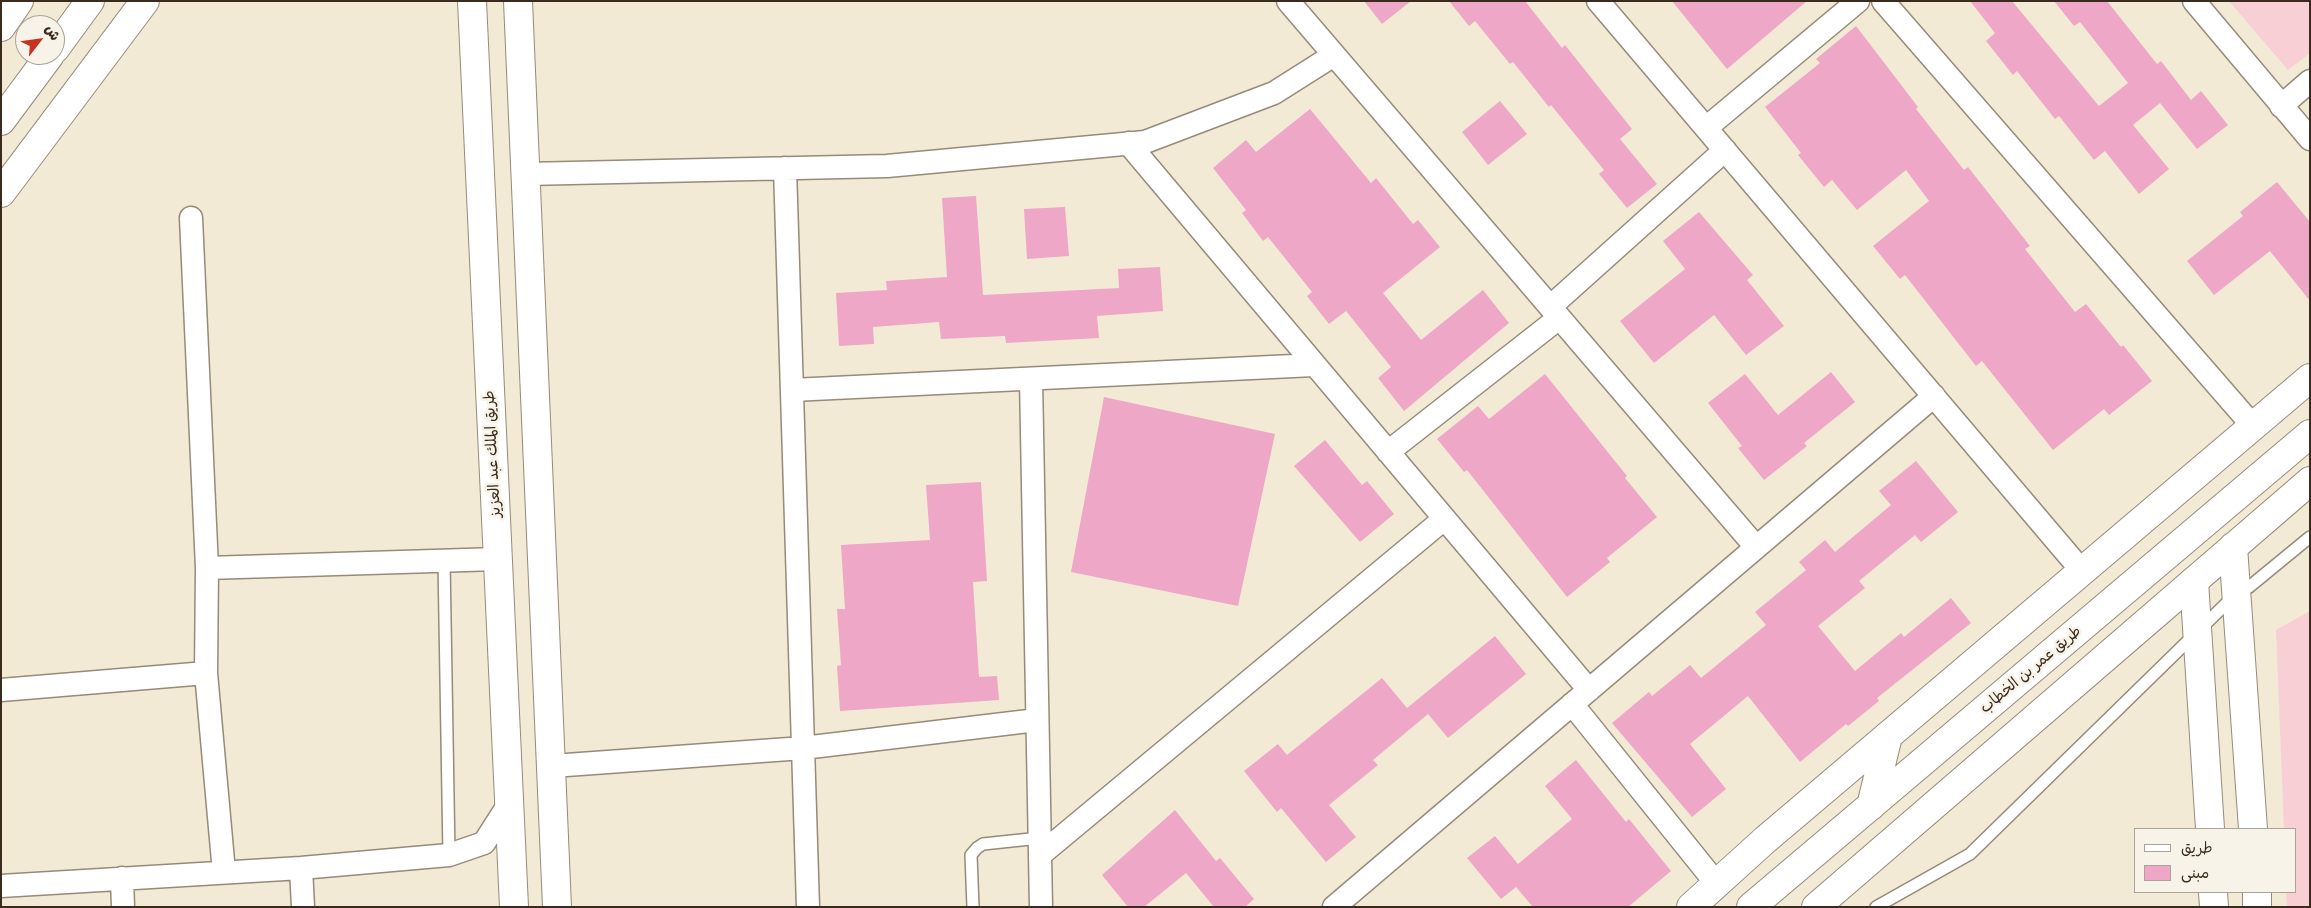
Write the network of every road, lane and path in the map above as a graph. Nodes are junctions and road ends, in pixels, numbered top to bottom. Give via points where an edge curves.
1 (19, 1) edge
2 (90, 1) edge
3 (145, 1) edge
4 (472, 1) edge
5 (518, 1) edge
6 (1288, 1) edge
7 (1598, 1) edge
8 (1858, 1) edge
9 (1883, 1) edge
10 (2194, 1) edge
11 (1, 27) edge
12 (65, 35) edge
13 (1334, 55) junction
14 (43, 65) edge
15 (2310, 81) edge
16 (2282, 106) junction
17 (1, 121) edge
18 (1706, 128) junction
19 (2310, 139) edge
20 (1128, 144) junction
21 (1725, 150) junction
22 (785, 168) junction
23 (526, 174) junction
24 (1, 193) edge
25 (191, 218) dead end
26 (1555, 312) junction
27 (1314, 365) junction
28 (2310, 378) edge
29 (1031, 379) junction
30 (792, 390) junction
31 (1934, 396) junction
32 (2252, 426) junction
33 (2310, 434) edge
34 (1388, 452) junction
35 (2305, 488) edge
36 (1444, 519) junction
37 (2310, 537) edge
38 (1756, 547) junction
39 (2233, 547) junction
40 (498, 559) junction
41 (444, 561) junction
42 (207, 568) junction
43 (2082, 570) junction
44 (2194, 581) junction
45 (2236, 594) junction
46 (2198, 631) junction
47 (206, 673) junction
48 (1, 690) edge
49 (1580, 697) junction
50 (1037, 720) junction
51 (1888, 736) junction
52 (803, 748) junction
53 (552, 766) junction
54 (510, 804) junction
55 (1871, 806) junction
56 (2210, 828) edge
57 (2253, 828) edge
58 (1040, 847) junction
59 (449, 855) junction
60 (301, 868) junction
61 (224, 872) junction
62 (122, 878) junction
63 (1716, 883) junction
64 (1, 886) edge
65 (2213, 893) edge
66 (2256, 893) edge
67 (123, 907) edge
68 (303, 907) edge
69 (514, 907) edge
70 (557, 907) edge
71 (808, 907) edge
72 (973, 907) edge
73 (1041, 907) edge
74 (1334, 907) edge
75 (1691, 907) edge
76 (1751, 907) edge
77 (1816, 907) edge
78 (1876, 907) edge
79 (2214, 907) edge
80 (2257, 907) edge

1 - 11 main road
2 - 12 main road
3 - 24 main road
4 - 40 main road, طريق الملك عبد العزيز
5 - 23 main road
6 - 13 street
7 - 18 street
8 - 18 street
9 - 32 street
10 - 16 street
13 - 20 street via 1274,93 1145,142
13 - 26 street
14 - 17 main road
15 - 16 street
16 - 19 street
18 - 21 street
20 - 22 street via 887,166
20 - 27 street
21 - 26 street
21 - 31 street
22 - 23 street
22 - 30 street
23 - 53 main road
25 - 42 street
26 - 34 street
26 - 38 street
27 - 29 street
27 - 34 street
28 - 32 main road
29 - 30 street
29 - 50 street
30 - 52 street
31 - 38 street
31 - 43 street
32 - 43 main road
33 - 55 main road, طريق عمر بن الخطاب
34 - 36 street
35 - 39 main road
36 - 49 street
36 - 58 street
37 - 45 lane
38 - 49 street
39 - 44 main road
39 - 45 main road
40 - 41 street
40 - 54 main road, طريق الملك عبد العزيز
41 - 42 street
41 - 59 lane
42 - 47 street
43 - 51 main road
44 - 46 main road
44 - 77 main road
45 - 46 lane
45 - 57 main road
46 - 56 main road
46 - 78 lane via 1970,854
47 - 48 street
47 - 61 street
49 - 63 street
49 - 74 street
50 - 52 street
50 - 58 street
51 - 55 main road
51 - 63 main road
52 - 53 street
52 - 71 street
53 - 70 main road
54 - 59 street via 484,843
54 - 69 main road, طريق الملك عبد العزيز
55 - 76 main road, طريق عمر بن الخطاب
58 - 72 lane via 983,844 977,848 971,856
58 - 73 street
59 - 60 street
60 - 61 street
60 - 68 street
61 - 62 street
62 - 64 street
62 - 67 street
63 - 75 main road
65 - 79 main road
66 - 80 main road

